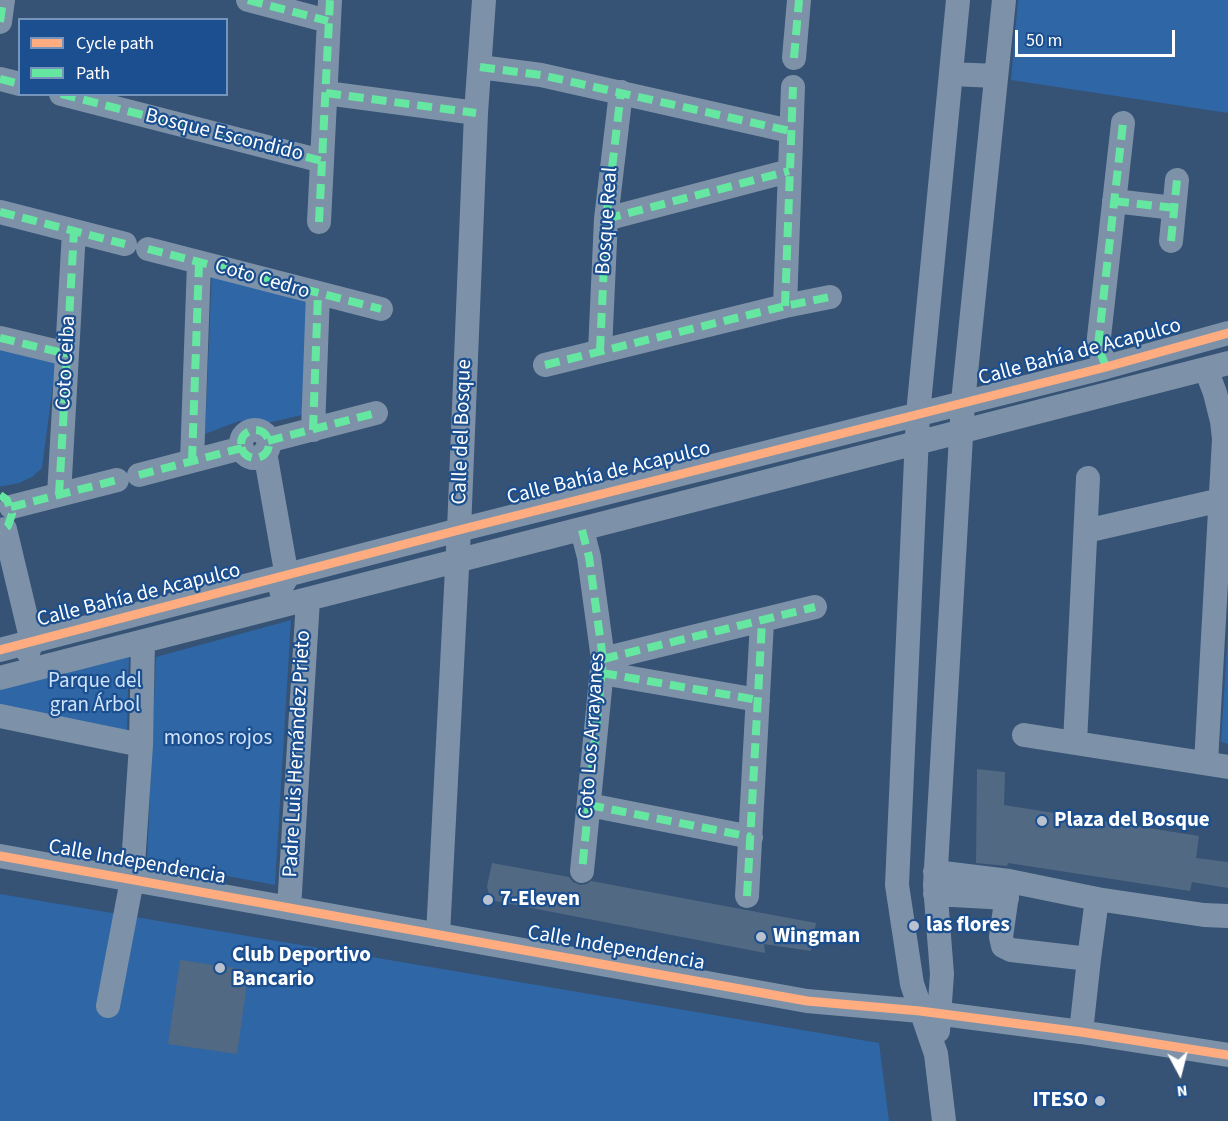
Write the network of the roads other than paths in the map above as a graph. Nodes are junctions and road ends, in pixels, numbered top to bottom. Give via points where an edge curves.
1 (3, 0) edge
2 (248, 0) edge
3 (484, 0) edge
4 (799, 0) edge
5 (958, 0) edge
6 (1004, 0) edge
7 (329, 10) edge
8 (0, 22) edge
9 (794, 58) dead end
10 (480, 67) junction
11 (951, 74) junction
12 (996, 76) junction
13 (0, 79) edge
14 (18, 84) edge
15 (793, 87) dead end
16 (621, 92) junction
17 (326, 93) junction
18 (69, 96) edge
19 (476, 113) junction
20 (1123, 123) dead end
21 (790, 131) junction
22 (322, 161) junction
23 (789, 171) junction
24 (1177, 180) dead end
25 (1114, 201) junction
26 (1174, 208) junction
27 (0, 212) edge
28 (606, 219) junction
29 (319, 222) dead end
30 (74, 231) junction
31 (1170, 241) dead end
32 (199, 263) junction
33 (318, 293) junction
34 (830, 297) dead end
35 (785, 306) junction
36 (381, 309) dead end
37 (1228, 333) edge
38 (0, 338) edge
39 (600, 351) junction
40 (67, 354) junction
41 (545, 365) dead end
42 (1217, 366) edge
43 (1106, 367) junction
44 (963, 402) junction
45 (376, 413) dead end
46 (918, 414) junction
47 (313, 430) junction
48 (962, 431) junction
49 (916, 442) junction
50 (257, 450) junction
51 (192, 461) junction
52 (1088, 478) dead end
53 (59, 495) junction
54 (1221, 500) junction
55 (4, 516) edge
56 (582, 530) junction
57 (459, 531) junction
58 (1086, 531) junction
59 (457, 562) junction
60 (0, 579) edge
61 (281, 588) junction
62 (308, 600) junction
63 (815, 608) dead end
64 (762, 622) junction
65 (143, 642) junction
66 (22, 652) edge
67 (602, 666) junction
68 (0, 678) edge
69 (758, 700) junction
70 (0, 716) edge
71 (1024, 735) dead end
72 (1075, 743) junction
73 (141, 745) junction
74 (1217, 765) edge
75 (589, 805) junction
76 (751, 837) junction
77 (0, 856) edge
78 (582, 871) dead end
79 (132, 880) junction
80 (935, 884) junction
81 (897, 885) junction
82 (1008, 890) junction
83 (747, 896) dead end
84 (1097, 898) junction
85 (289, 908) junction
86 (1228, 916) edge
87 (438, 935) junction
88 (1089, 959) junction
89 (108, 1006) dead end
90 (930, 1013) junction
91 (1081, 1032) junction
92 (1228, 1055) edge
93 (944, 1121) edge

1 - 8 street
2 - 7 street, Bosque Escondido
3 - 10 street, Calle del Bosque
4 - 9 street
5 - 11 street
6 - 12 street
7 - 17 street, Bosque Escondido
10 - 16 street
10 - 19 street, Calle del Bosque
11 - 12 street
11 - 46 street
12 - 44 street
13 - 14 street
15 - 21 street
16 - 21 street
16 - 28 street, Bosque Real
17 - 19 street
17 - 22 street, Bosque Escondido
18 - 22 street, Bosque Escondido
19 - 57 street, Calle del Bosque
20 - 25 street
21 - 23 street
22 - 29 street
23 - 28 street
23 - 35 street
24 - 26 street
25 - 26 street
25 - 43 street via 1098,346
26 - 31 street
27 - 30 street
28 - 39 street, Bosque Real
30 - 32 street
30 - 40 street, Coto Ceiba
32 - 33 street, Coto Cedro
32 - 51 street, Coto Cedro
33 - 36 street
33 - 47 street, Coto Cedro
34 - 35 street
35 - 39 street
37 - 43 street, Calle Bahía de Acapulco
38 - 40 street
39 - 41 street
40 - 53 street, Coto Ceiba
42 - 48 street, Calle Bahía de Acapulco
42 - 54 street via 1215,393 1224,439
43 - 44 street, Calle Bahía de Acapulco
44 - 46 street, Calle Bahía de Acapulco
44 - 48 street
45 - 47 street
46 - 49 street
46 - 57 street, Calle Bahía de Acapulco
47 - 50 street
48 - 49 street, Calle Bahía de Acapulco
48 - 80 street
49 - 56 street, Calle Bahía de Acapulco
49 - 81 street
50 - 51 street
50 - 61 street
51 - 53 street
52 - 58 street
53 - 55 street
54 - 58 street
54 - 74 street
55 - 66 street
56 - 59 street, Calle Bahía de Acapulco
56 - 67 street, Coto Los Arrayanes
57 - 59 street, Calle del Bosque
57 - 61 street, Calle Bahía de Acapulco
58 - 72 street
59 - 62 street, Calle Bahía de Acapulco
59 - 87 street, Calle del Bosque
60 - 66 street
61 - 62 street, Calle Bahía de Acapulco
61 - 65 street, Calle Bahía de Acapulco
61 - 66 street, Calle Bahía de Acapulco
62 - 85 street, Padre Luis Hernández Prieto
63 - 64 street
64 - 67 street
64 - 69 street
65 - 66 street, Calle Bahía de Acapulco
65 - 73 street
66 - 68 street, Calle Bahía de Acapulco
67 - 69 street
67 - 75 street, Coto Los Arrayanes
69 - 76 street
70 - 73 street
71 - 72 street
72 - 74 street
73 - 79 street
75 - 76 street
75 - 78 street, Coto Los Arrayanes
76 - 83 street
77 - 79 street, Calle Independencia
79 - 85 street, Calle Independencia
79 - 89 street
80 - 81 street
80 - 82 street
80 - 90 street via 942,974
81 - 90 street via 912,984
82 - 84 street
82 - 88 street via 1003,946
84 - 86 street
84 - 88 street
85 - 87 street, Calle Independencia
87 - 90 street, Calle Independencia via 807,1001
88 - 91 street
90 - 91 street, Calle Independencia
90 - 93 street
91 - 92 street, Calle Independencia

